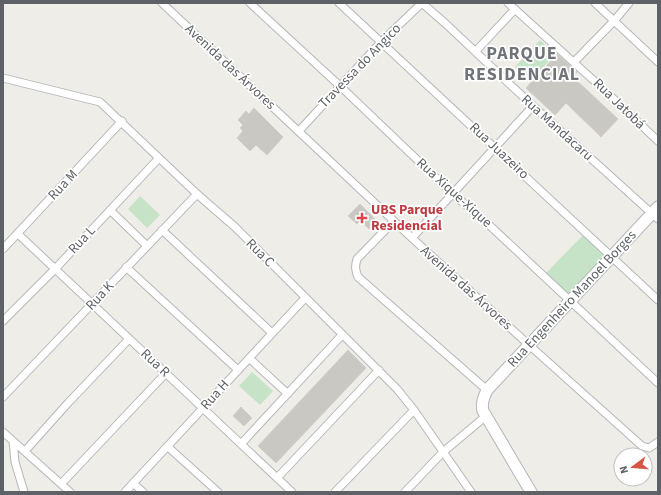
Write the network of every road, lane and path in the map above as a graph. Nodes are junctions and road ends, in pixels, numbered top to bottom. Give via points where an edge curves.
1 (162, 3) edge
2 (250, 3) edge
3 (339, 3) edge
4 (422, 3) edge
5 (508, 3) edge
6 (595, 3) edge
7 (629, 3) edge
8 (515, 9) junction
9 (614, 21) junction
10 (381, 42) junction
11 (476, 51) junction
12 (574, 62) junction
13 (658, 62) edge
14 (3, 78) edge
15 (340, 86) junction
16 (533, 106) junction
17 (122, 121) junction
18 (299, 131) junction
19 (658, 142) edge
20 (494, 148) junction
21 (159, 158) junction
22 (197, 194) junction
23 (453, 194) junction
24 (110, 210) junction
25 (656, 213) edge
26 (394, 221) junction
27 (162, 230) junction
28 (18, 234) junction
29 (412, 238) junction
30 (147, 246) junction
31 (3, 249) edge
32 (612, 256) junction
33 (126, 267) junction
34 (55, 269) junction
35 (305, 298) junction
36 (658, 300) edge
37 (570, 301) junction
38 (92, 304) junction
39 (3, 321) edge
40 (272, 333) junction
41 (342, 335) junction
42 (129, 339) junction
43 (529, 346) junction
44 (249, 358) junction
45 (238, 370) junction
46 (379, 370) junction
47 (166, 373) junction
48 (658, 383) edge
49 (487, 390) junction
50 (288, 394) junction
51 (3, 397) edge
52 (203, 408) junction
53 (414, 410) junction
54 (486, 416) junction
55 (3, 432) edge
56 (13, 441) junction
57 (241, 444) junction
58 (656, 444) edge
59 (167, 446) junction
60 (25, 451) junction
61 (443, 452) junction
62 (277, 478) junction
63 (133, 483) junction
64 (61, 484) junction
65 (24, 492) edge
66 (70, 492) edge
67 (125, 492) edge
68 (143, 492) edge
69 (218, 492) edge
70 (292, 492) edge
71 (335, 492) edge
72 (405, 492) edge
73 (471, 492) edge
74 (532, 492) edge

1 - 18 street, Avenida das Árvores
2 - 15 street, Rua Xique-Xique
3 - 10 street, Rua Juazeiro
4 - 10 street, Travessa do Angico
4 - 11 street, Rua Mandacaru
5 - 8 street, Rua Jatobá
6 - 9 street
7 - 9 street
8 - 11 street
8 - 12 street, Rua Jatobá
9 - 12 street
9 - 13 street
10 - 15 street, Travessa do Angico
10 - 20 street, Rua Juazeiro
11 - 16 street, Rua Mandacaru
12 - 19 street, Rua Jatobá
14 - 17 street, Rua C via 100,102
15 - 18 street, Travessa do Angico
15 - 23 street, Rua Xique-Xique
16 - 20 street
16 - 25 street, Rua Mandacaru
17 - 21 street, Rua C
17 - 28 street, Rua M
18 - 26 street, Avenida das Árvores
20 - 23 street
20 - 32 street, Rua Juazeiro
21 - 22 street, Rua C
21 - 24 street, Rua L
22 - 27 street, Rua K
22 - 35 street, Rua C via 235,227
23 - 29 street
23 - 37 street, Rua Xique-Xique
24 - 30 street
24 - 34 street, Rua L
25 - 32 street, Rua Engenheiro Manoel Borges
26 - 29 street, Avenida das Árvores
26 - 49 street via 357,259 355,269 358,277
27 - 30 street, Rua K
27 - 40 street
28 - 31 street, Rua M
28 - 34 street, Rua R
29 - 43 street, Avenida das Árvores
30 - 33 street, Rua K
32 - 36 street, Rua Juazeiro
32 - 37 street, Rua Engenheiro Manoel Borges
33 - 38 street, Rua K
33 - 45 street
34 - 38 street, Rua R
34 - 39 street, Rua L
35 - 40 street, Rua H
35 - 41 street, Rua C
37 - 43 street, Rua Engenheiro Manoel Borges
37 - 48 street, Rua Xique-Xique
38 - 42 street, Rua R
38 - 51 street, Rua K
40 - 44 street, Rua H
41 - 46 street, Rua C
41 - 50 street
42 - 47 street, Rua R
42 - 60 street
43 - 49 street, Rua Engenheiro Manoel Borges
43 - 58 street, Avenida das Árvores via 642,446 647,448
44 - 45 street, Rua H
44 - 50 street
45 - 52 street, Rua H
46 - 53 street, Rua C
46 - 62 street
47 - 52 street, Rua R
47 - 64 street
49 - 54 street via 482,407
50 - 57 street
52 - 57 street, Rua R
52 - 59 street, Rua H
53 - 61 street, Rua C
53 - 71 street
54 - 61 street
54 - 74 street
55 - 56 street
56 - 60 street
56 - 65 street via 15,462
57 - 62 street, Rua R
59 - 63 street, Rua H
59 - 69 street
60 - 64 street
61 - 72 street
61 - 73 street, Rua C
62 - 70 street, Rua R
63 - 67 street, Rua H
63 - 68 street
64 - 66 street

